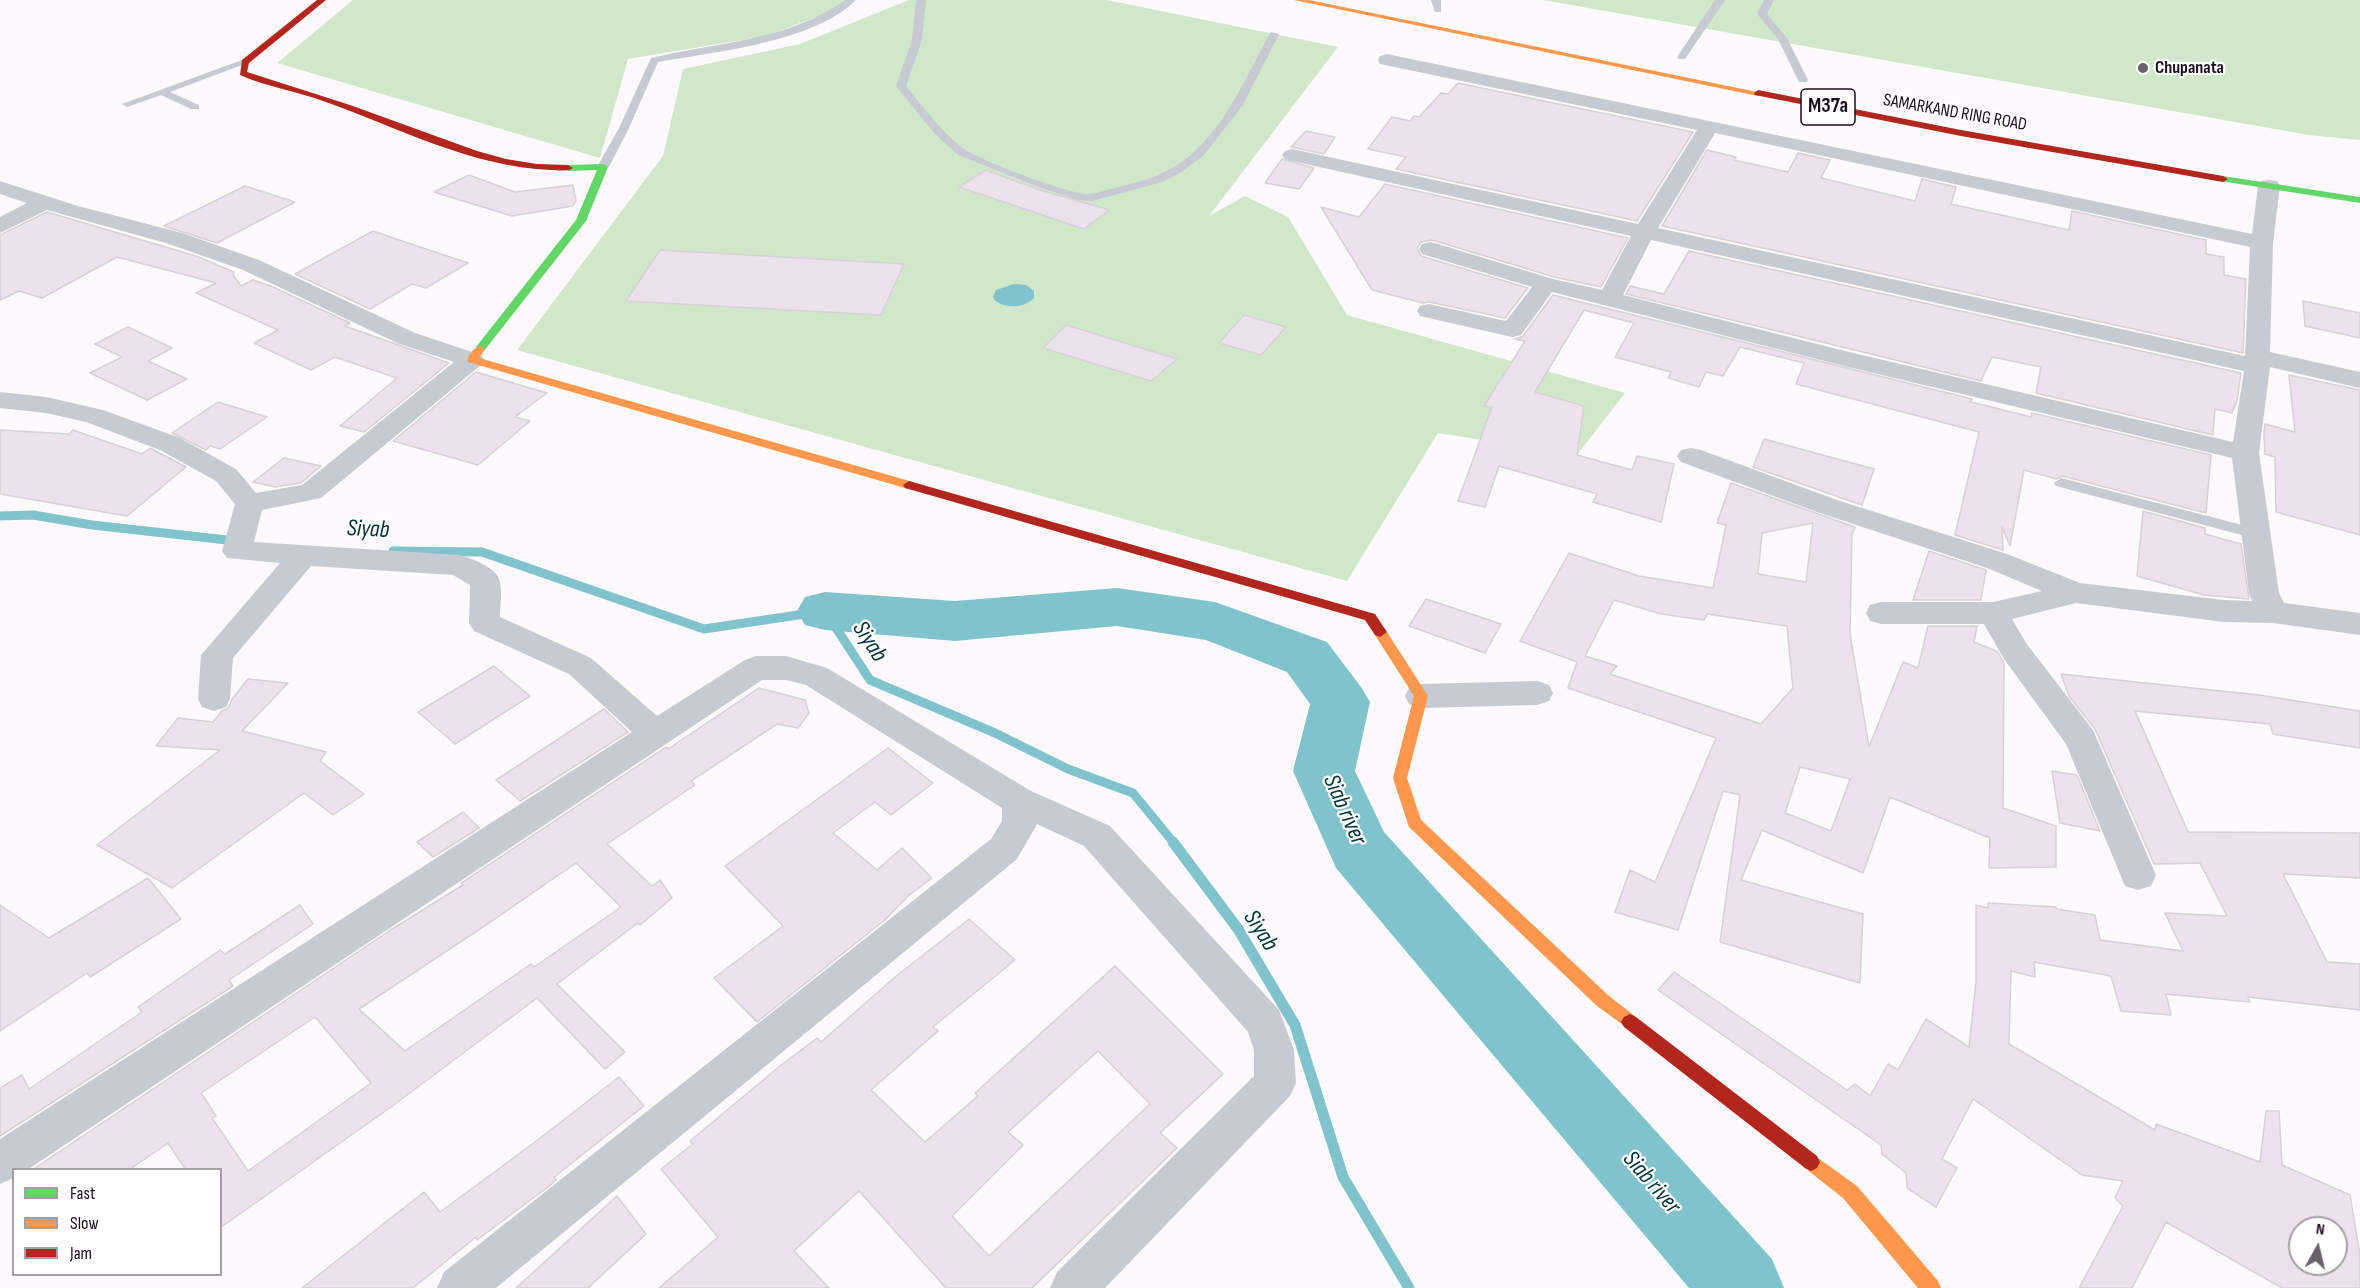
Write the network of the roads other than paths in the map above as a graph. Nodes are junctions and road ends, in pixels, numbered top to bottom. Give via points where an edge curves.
1 (322, 0) edge
2 (851, 0) edge
3 (921, 0) edge
4 (1298, 0) edge
5 (1720, 0) edge
6 (1769, 0) edge
7 (1418, 6) dead end
8 (1441, 7) edge
9 (1274, 34) dead end
10 (1682, 57) dead end
11 (1387, 60) dead end
12 (245, 62) junction
13 (1781, 76) dead end
14 (1809, 81) joint
15 (162, 92) junction
16 (127, 104) dead end
17 (1898, 105) dead end
18 (195, 107) dead end
19 (1920, 125) junction
20 (1709, 126) junction
21 (1292, 155) dead end
22 (603, 167) junction
23 (2269, 186) junction
24 (0, 187) edge
25 (2360, 200) edge
26 (44, 202) junction
27 (0, 226) edge
28 (1644, 232) junction
29 (2262, 243) junction
30 (1430, 249) dead end
31 (1546, 284) junction
32 (1609, 299) junction
33 (1429, 310) dead end
34 (471, 360) junction
35 (2257, 362) junction
36 (2360, 380) edge
37 (0, 400) edge
38 (2245, 453) junction
39 (1691, 456) dead end
40 (2061, 483) dead end
41 (243, 525) junction
42 (2257, 534) junction
43 (304, 555) junction
44 (2076, 593) junction
45 (2273, 612) junction
46 (1881, 613) dead end
47 (1993, 613) junction
48 (2360, 624) edge
49 (1537, 693) dead end
50 (1421, 696) junction
51 (214, 699) dead end
52 (655, 734) junction
53 (1019, 801) junction
54 (2138, 875) dead end
55 (0, 1163) edge
56 (460, 1288) edge
57 (1073, 1288) edge
58 (1931, 1288) edge

1 - 12 main road
2 - 22 lane via 839,10 781,34 654,60
3 - 9 lane via 917,40 901,86 907,94 963,154 1085,198 1151,183 1185,166 1211,140 1239,102
4 - 19 main road, SAMARKAND RING ROAD / M37a
5 - 10 lane
6 - 14 lane via 1762,14
7 - 8 main road
11 - 20 street
12 - 15 lane
12 - 22 main road via 243,73 256,80 317,96 499,161 541,169
13 - 14 main road, M37a
15 - 16 lane
15 - 18 lane
17 - 19 main road via 1893,112 1899,118
19 - 23 main road, SAMARKAND RING ROAD / M37a
20 - 28 street
20 - 29 street
21 - 28 street
22 - 34 main road via 581,220
23 - 25 main road, SAMARKAND RING ROAD / M37a
23 - 29 street
24 - 26 street
26 - 27 street
26 - 34 street via 174,238 251,265 406,338
28 - 32 street
28 - 35 street
29 - 35 street
30 - 31 street
31 - 32 street
31 - 33 street via 1512,330
32 - 38 street
34 - 41 street via 311,492
34 - 50 main road via 1370,617
35 - 36 street
35 - 38 street
37 - 41 street via 94,416 170,444 226,475
38 - 42 street
39 - 44 street via 1827,506 1998,561
40 - 42 lane
41 - 43 street via 237,551
42 - 45 street via 2264,593
43 - 51 street via 217,655
43 - 52 street via 459,565 485,580 485,623 580,666
44 - 45 street via 2224,611
44 - 47 street
45 - 48 street
46 - 47 street
47 - 54 street via 2015,651 2081,739
49 - 50 street
50 - 58 main road via 1400,778 1414,823 1604,1001 1850,1192
52 - 53 street via 756,668 786,668 816,676
52 - 55 street
53 - 56 street via 1020,823 1004,849
53 - 57 street via 1097,836 1265,1023 1275,1050 1275,1083

